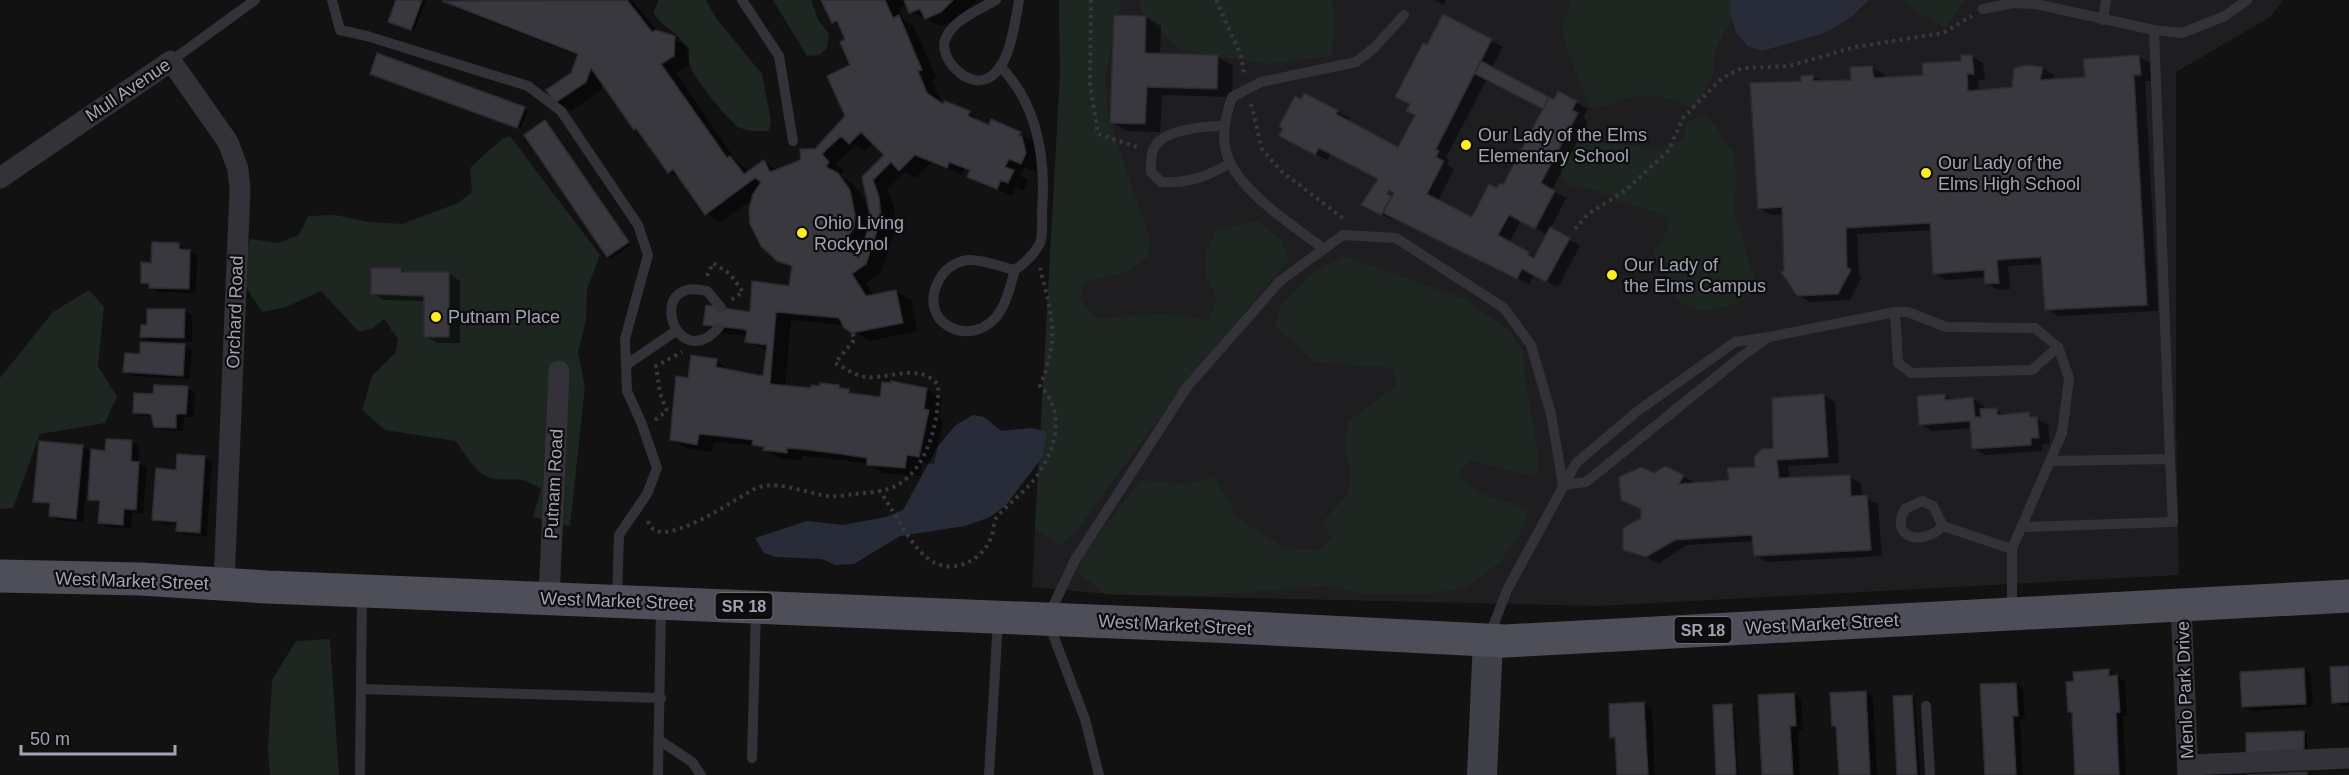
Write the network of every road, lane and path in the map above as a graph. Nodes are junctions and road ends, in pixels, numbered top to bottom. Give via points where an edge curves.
1 (255, 0) edge
2 (332, 0) edge
3 (742, 0) edge
4 (996, 0) edge
5 (1018, 0) edge
6 (1091, 0) edge
7 (1216, 0) edge
8 (2106, 0) edge
9 (2247, 0) edge
10 (1983, 9) joint
11 (1404, 15) dead end
12 (2103, 20) junction
13 (2154, 30) junction
14 (171, 61) junction
15 (1000, 66) junction
16 (1248, 89) junction
17 (1225, 126) junction
18 (793, 141) dead end
19 (1152, 153) junction
20 (1231, 163) junction
21 (0, 178) edge
22 (1575, 229) dead end
23 (1358, 236) junction
24 (1323, 249) junction
25 (1033, 253) junction
26 (1015, 270) junction
27 (701, 289) junction
28 (725, 307) joint
29 (1895, 312) junction
30 (718, 327) dead end
31 (676, 331) junction
32 (852, 333) dead end
33 (1769, 338) junction
34 (2058, 347) junction
35 (690, 349) dead end
36 (626, 364) junction
37 (559, 370) dead end
38 (659, 430) dead end
39 (2170, 459) junction
40 (2050, 461) junction
41 (1563, 485) junction
42 (879, 490) junction
43 (653, 515) dead end
44 (1943, 526) dead end
45 (2023, 527) junction
46 (2012, 549) junction
47 (0, 576) edge
48 (224, 584) junction
49 (362, 591) junction
50 (2349, 596) edge
51 (549, 598) junction
52 (617, 601) junction
53 (662, 603) junction
54 (2181, 605) junction
55 (756, 607) junction
56 (2012, 614) junction
57 (999, 617) junction
58 (1047, 619) junction
59 (1488, 640) junction
60 (361, 689) junction
61 (660, 698) junction
62 (1926, 706) dead end
63 (659, 740) junction
64 (753, 758) dead end
65 (2349, 758) edge
66 (2188, 770) edge
67 (360, 775) edge
68 (658, 775) edge
69 (701, 775) edge
70 (989, 775) edge
71 (1099, 775) edge
72 (1482, 775) edge
73 (1930, 775) edge

1 - 14 lane, Mull Avenue
2 - 36 lane via 340,30 528,86 561,111 638,225 648,255 624,339
3 - 18 lane via 779,56
4 - 15 lane via 957,23 945,40 946,53 964,76 987,79
5 - 15 lane via 1012,39
6 - 19 path via 1090,84 1098,134
7 - 16 path via 1241,56
8 - 12 lane
9 - 13 lane via 2225,16 2182,33
10 - 12 lane via 2013,3 2036,4
10 - 22 path via 1943,33 1855,47 1789,66 1742,68 1722,78 1683,118 1668,151 1626,190 1588,214
11 - 16 lane via 1356,62 1261,82
12 - 13 lane
13 - 39 lane
14 - 21 street, Mull Avenue
14 - 48 street, Orchard Road via 228,142 239,179
15 - 25 lane via 1017,83 1039,140 1044,191 1041,242
16 - 17 lane via 1232,97
16 - 23 path via 1262,149 1281,171 1342,218
17 - 19 lane via 1170,135
17 - 20 lane via 1225,148
19 - 20 lane via 1151,172 1161,182 1188,181
20 - 24 lane via 1264,203
23 - 24 lane via 1343,235
23 - 41 lane via 1396,238 1504,308 1532,345 1551,414
24 - 58 lane via 1280,281 1187,387 1075,560
25 - 26 lane
25 - 42 path via 1054,321 1050,362 1041,386 1048,393 1057,423 1047,461 1034,480 994,519 991,540 969,562 949,568 932,562 914,544
26 - 26 lane via 968,260 947,270 934,291 935,314 951,329 966,332 986,325 1002,308
27 - 28 lane
27 - 28 path via 713,263 730,274 743,292
27 - 31 lane via 690,289 676,299 670,315
29 - 33 lane
29 - 34 lane via 1908,312 1946,327 2035,328
29 - 34 lane via 1898,363 1911,373 2032,370
30 - 31 lane via 698,340
31 - 36 lane
32 - 42 path via 855,339 836,363 865,377 918,373 933,378 938,385 933,432 920,462 892,488
33 - 41 lane via 1586,482
33 - 41 lane via 1735,342 1697,369 1576,463
34 - 40 lane via 2069,378 2062,433
35 - 38 path via 656,366 667,411 654,423
36 - 52 lane via 627,391 657,468 647,494 619,535
37 - 51 street, Putnam Road
39 - 40 lane
39 - 45 lane via 2173,522
40 - 45 lane
41 - 59 lane via 1507,590
42 - 43 path via 830,496 772,485 758,488 671,532 652,528 647,523
44 - 46 lane
45 - 46 lane
46 - 56 lane
47 - 48 main road, West Market Street / SR 18
48 - 49 main road, West Market Street / SR 18
49 - 51 main road, West Market Street / SR 18
49 - 60 lane
50 - 54 main road, West Market Street / SR 18
51 - 52 main road, West Market Street / SR 18
52 - 53 main road, West Market Street / SR 18
53 - 55 main road, West Market Street / SR 18
53 - 61 lane
54 - 56 main road, West Market Street / SR 18
54 - 66 street, Menlo Park Drive
55 - 57 main road, West Market Street / SR 18
55 - 64 lane
56 - 59 main road, West Market Street / SR 18
57 - 58 main road, West Market Street / SR 18
57 - 70 lane
58 - 59 main road, West Market Street / SR 18
58 - 71 lane via 1086,719
59 - 72 main road
60 - 61 lane
60 - 67 lane
61 - 63 lane
62 - 73 lane
63 - 68 lane
63 - 69 lane via 692,762
65 - 66 street

